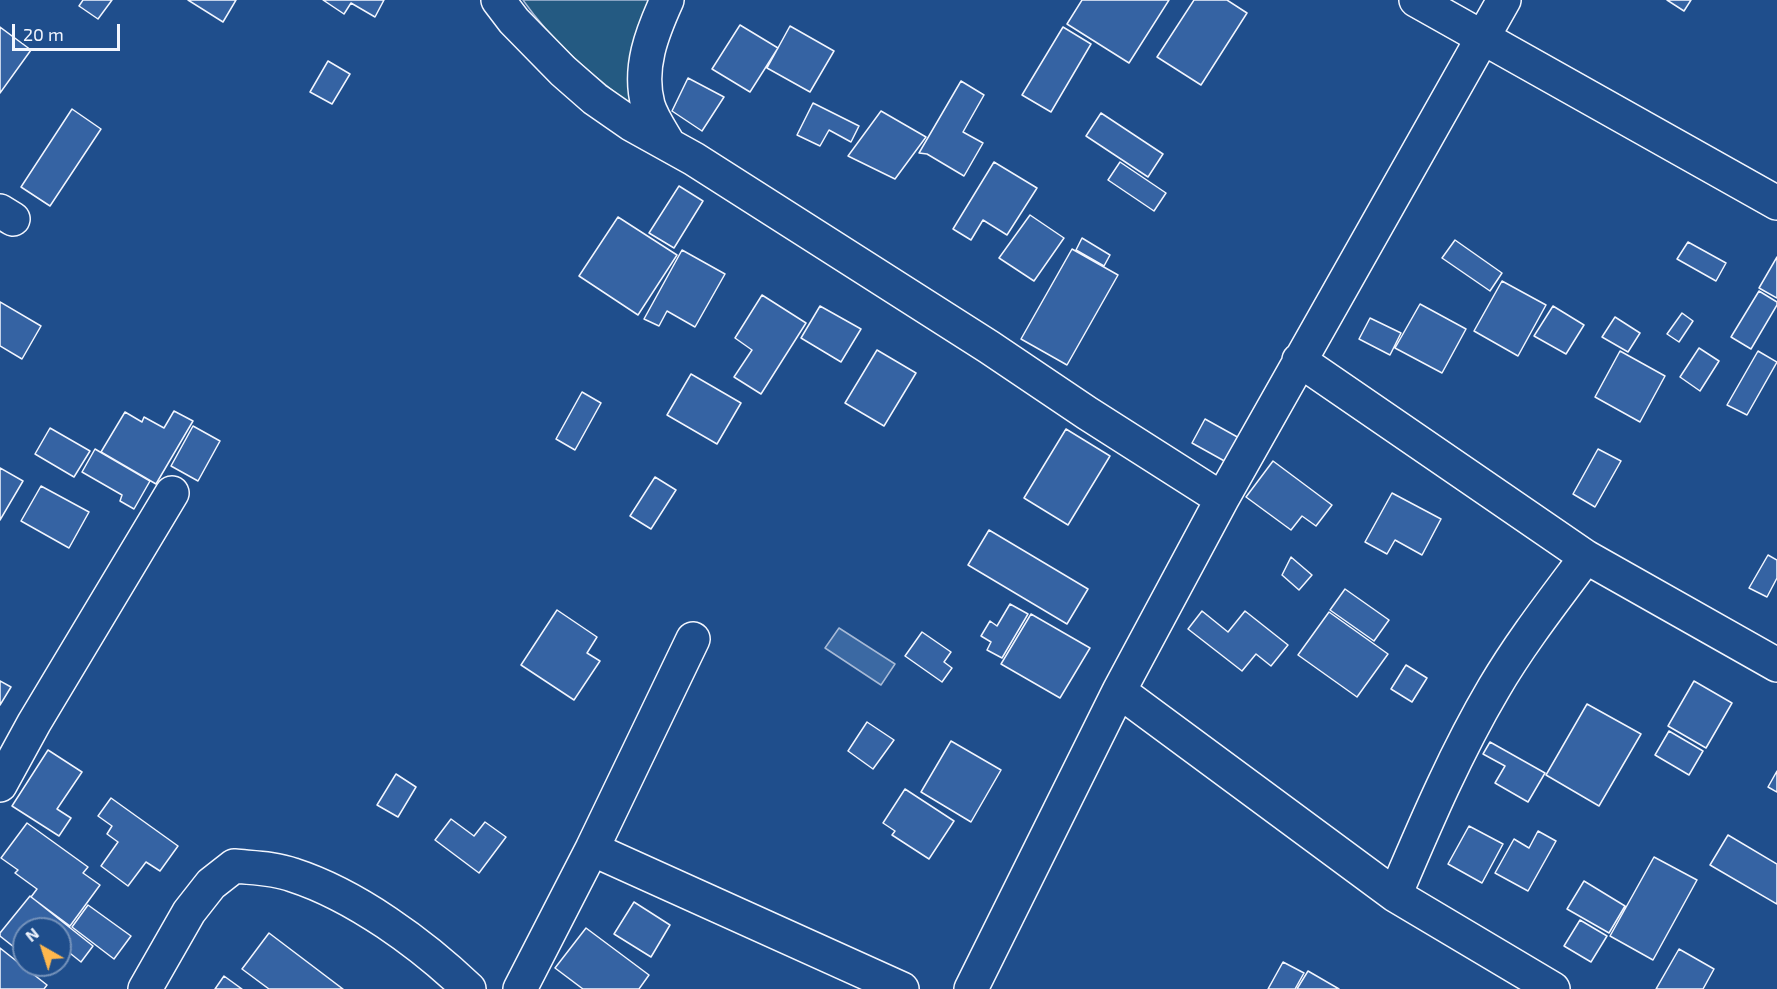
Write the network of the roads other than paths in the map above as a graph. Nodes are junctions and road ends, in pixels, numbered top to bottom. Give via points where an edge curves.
1 (498, 0) edge
2 (667, 0) edge
3 (1416, 0) edge
4 (1504, 0) edge
5 (1482, 38) junction
6 (668, 143) junction
7 (1777, 203) edge
8 (1299, 360) junction
9 (172, 493) dead end
10 (1222, 499) junction
11 (1586, 557) junction
12 (693, 639) dead end
13 (1777, 665) edge
14 (1119, 691) junction
15 (0, 785) edge
16 (592, 849) junction
17 (1395, 895) junction
18 (145, 989) edge
19 (469, 989) edge
20 (520, 989) edge
21 (902, 989) edge
22 (971, 989) edge
23 (1552, 989) edge

1 - 6 street via 579,85 631,124
2 - 6 street via 648,48 644,81 649,106
3 - 5 street
4 - 5 street
5 - 7 street
5 - 8 street
6 - 10 street
8 - 10 street
8 - 11 street
9 - 15 street
10 - 14 street
11 - 13 street
11 - 17 street via 1494,688 1458,754
12 - 16 street
14 - 17 street
14 - 22 street
16 - 20 street
16 - 21 street
17 - 23 street
18 - 19 street via 189,912 212,884 234,866 291,874 347,897 428,953

